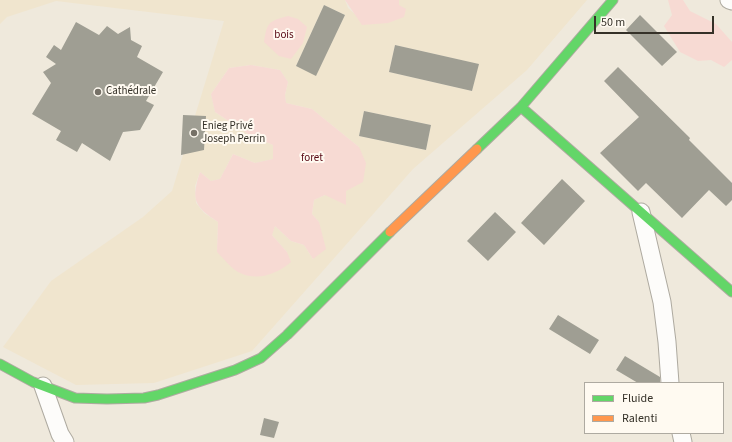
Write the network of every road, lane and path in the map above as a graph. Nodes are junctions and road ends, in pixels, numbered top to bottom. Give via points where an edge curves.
1 (613, 0) edge
2 (729, 0) edge
3 (732, 1) edge
4 (521, 106) junction
5 (641, 212) junction
6 (732, 292) edge
7 (0, 364) edge
8 (670, 382) edge
9 (43, 386) junction
10 (66, 442) edge

1 - 4 street
2 - 3 street
4 - 5 street
4 - 9 street via 261,358 214,377 144,398 75,398
5 - 6 street
5 - 8 street via 662,302
7 - 9 street
9 - 10 street via 60,434

